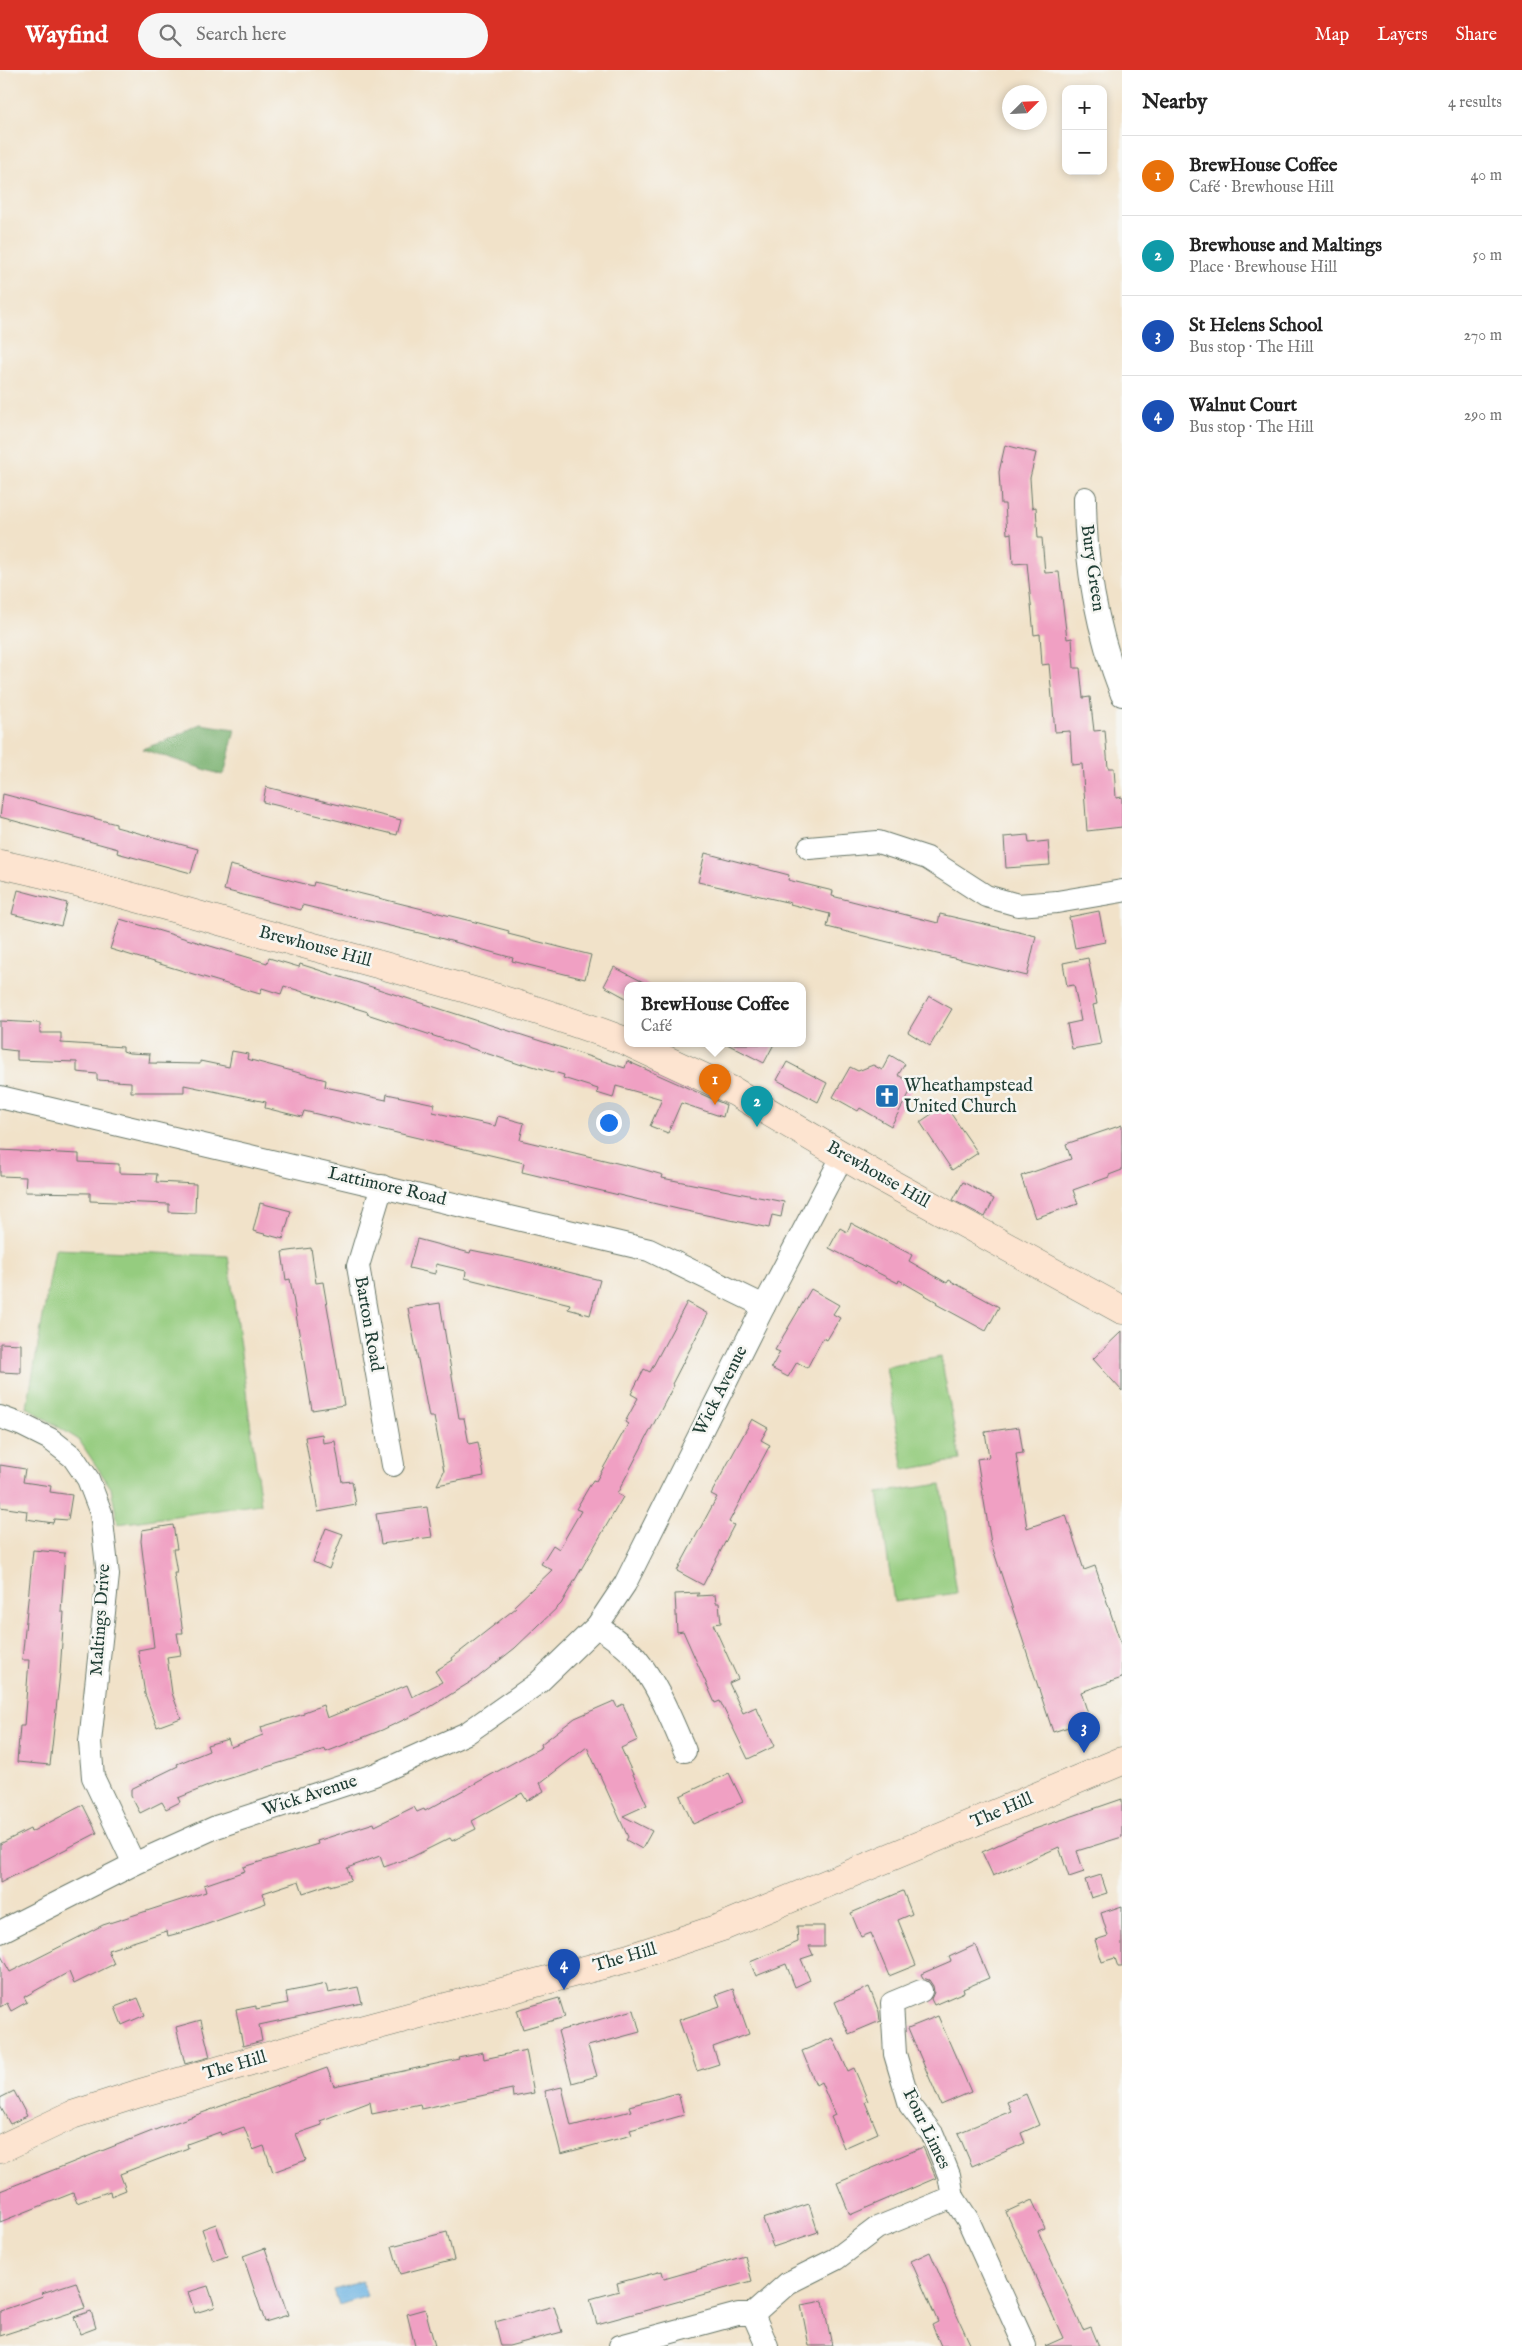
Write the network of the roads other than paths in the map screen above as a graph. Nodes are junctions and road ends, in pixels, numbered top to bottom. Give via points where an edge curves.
1 (1085, 498) dead end
2 (1122, 695) edge
3 (809, 848) dead end
4 (0, 864) edge
5 (1122, 892) edge
6 (624, 1041) edge
7 (638, 1047) edge
8 (0, 1097) edge
9 (843, 1155) junction
10 (382, 1186) junction
11 (764, 1306) junction
12 (1122, 1310) edge
13 (0, 1416) edge
14 (393, 1465) dead end
15 (597, 1626) junction
16 (685, 1751) dead end
17 (1122, 1761) edge
18 (134, 1864) junction
19 (0, 1932) edge
20 (921, 1991) dead end
21 (0, 2149) edge
22 (953, 2197) junction
23 (754, 2314) junction
24 (620, 2346) edge
25 (767, 2346) edge
26 (1025, 2346) edge

1 - 2 street, Bury Green via 1094,598
3 - 5 street via 878,842 927,858 986,896 1018,905
4 - 6 street, Brewhouse Hill via 414,974 532,1008
7 - 9 street, Brewhouse Hill via 735,1092
8 - 10 street, Lattimore Road
9 - 11 street, Wick Avenue
9 - 12 street, Brewhouse Hill
10 - 11 street, Lattimore Road via 649,1250
10 - 14 street, Barton Road via 358,1266
11 - 15 street, Wick Avenue via 625,1584
13 - 18 street, Maltings Drive via 50,1440 73,1457 88,1479 101,1513 108,1575 90,1742 93,1777
15 - 16 street via 622,1644 647,1673
15 - 18 street, Wick Avenue via 538,1683 467,1733 374,1775 216,1827
17 - 21 street, The Hill via 722,1927 629,1958 137,2094 72,2115
18 - 19 street, Wick Avenue
20 - 22 street, Four Limes via 892,2003 895,2054 910,2105 933,2135 949,2175
22 - 23 street via 877,2228 836,2259 788,2283
22 - 26 street, Four Limes via 968,2220
23 - 24 street via 738,2314
23 - 25 street

